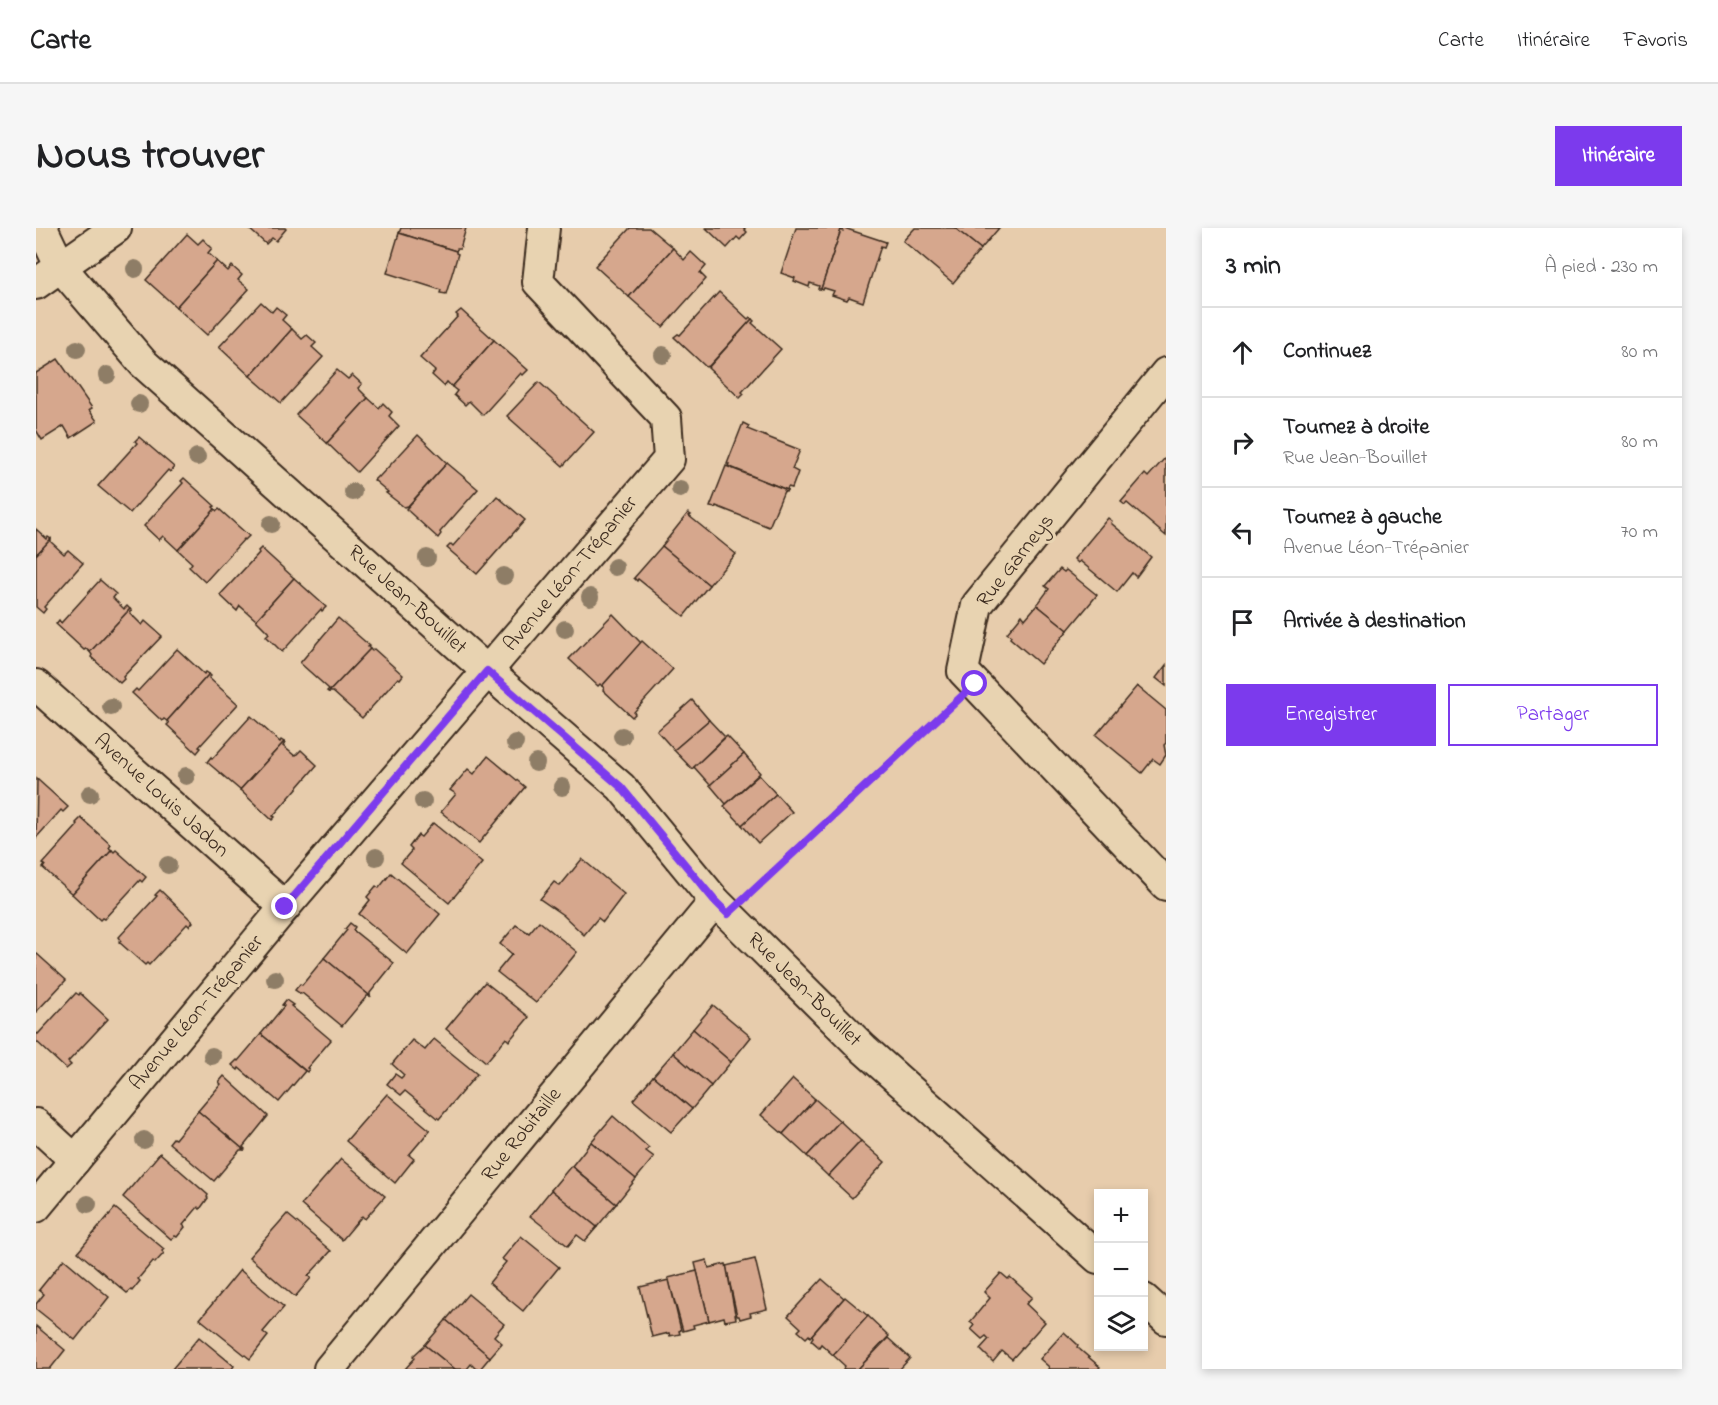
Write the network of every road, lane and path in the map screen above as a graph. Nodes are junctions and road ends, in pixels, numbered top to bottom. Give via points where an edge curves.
1 (42, 228) edge
2 (116, 228) edge
3 (544, 228) edge
4 (60, 266) junction
5 (36, 284) edge
6 (1166, 373) edge
7 (487, 671) junction
8 (975, 684) junction
9 (36, 686) edge
10 (1166, 884) edge
11 (285, 907) junction
12 (721, 907) junction
13 (36, 1124) edge
14 (75, 1160) junction
15 (36, 1207) edge
16 (1094, 1254) edge
17 (1148, 1303) edge
18 (1166, 1319) edge
19 (329, 1369) edge

1 - 4 street, Rue Jean-Bouillet
2 - 4 street
3 - 7 street, Avenue Léon-Trépanier via 538,282 666,418 669,459
4 - 5 street
4 - 7 street, Rue Jean-Bouillet via 143,363
6 - 8 street, Rue Garneys via 977,605 963,671
7 - 11 street, Avenue Léon-Trépanier
7 - 12 street, Rue Jean-Bouillet via 621,787
8 - 10 street, Rue Garneys
8 - 12 path
9 - 11 street, Avenue Louis Jadon
11 - 14 street, Avenue Léon-Trépanier
12 - 16 street, Rue Jean-Bouillet via 864,1049
12 - 19 street, Rue Robitaille
13 - 14 street
14 - 15 street, Avenue Léon-Trépanier
17 - 18 street

